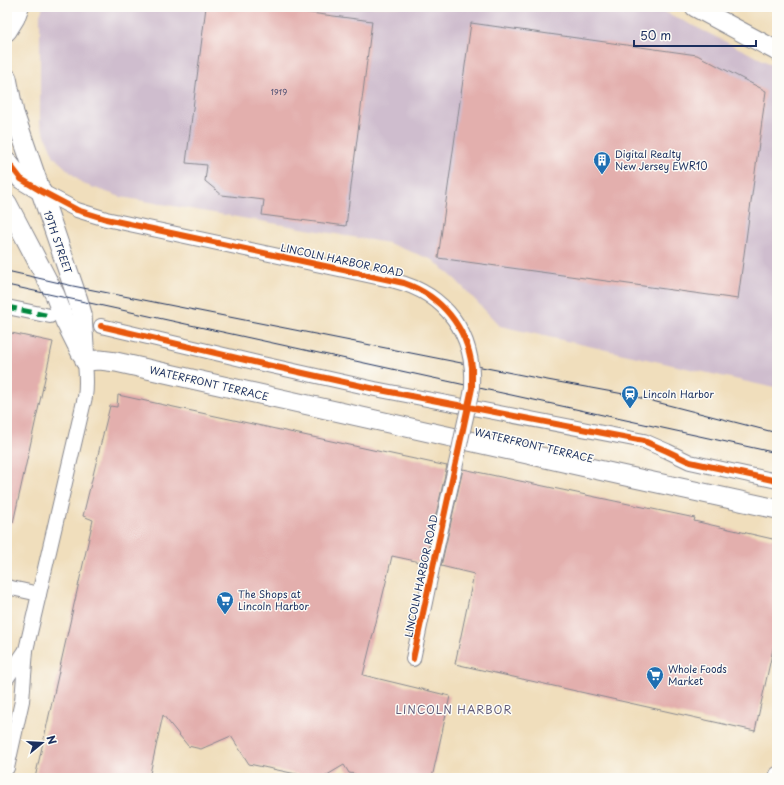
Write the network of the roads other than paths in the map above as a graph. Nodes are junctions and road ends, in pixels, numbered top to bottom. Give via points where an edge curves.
1 (19, 7) edge
2 (694, 7) edge
3 (7, 30) edge
4 (777, 51) edge
5 (7, 78) edge
6 (7, 161) edge
7 (41, 191) junction
8 (7, 202) edge
9 (7, 307) edge
10 (50, 316) dead end
11 (101, 326) dead end
12 (85, 361) junction
13 (777, 481) edge
14 (777, 509) edge
15 (7, 587) edge
16 (39, 594) junction
17 (26, 650) junction
18 (413, 659) dead end
19 (7, 678) edge
20 (7, 768) edge
21 (777, 774) edge
22 (776, 778) edge

1 - 3 street
2 - 4 street
5 - 7 street, 19TH STREET via 14,113
6 - 7 street via 21,179
7 - 12 street, 19TH STREET via 82,314
7 - 18 street, LINCOLN HARBOR ROAD, bridge via 77,210 106,219 413,286 446,309 458,325 467,345 472,368 472,388
8 - 12 street, 19TH STREET via 55,295
9 - 10 street
11 - 13 street via 375,389 644,441 690,462
12 - 14 street, WATERFRONT TERRACE via 116,362
12 - 16 street, 19TH STREET via 87,389
15 - 16 street
16 - 17 street, 19TH STREET
17 - 19 street
17 - 20 street via 22,701
21 - 22 street

